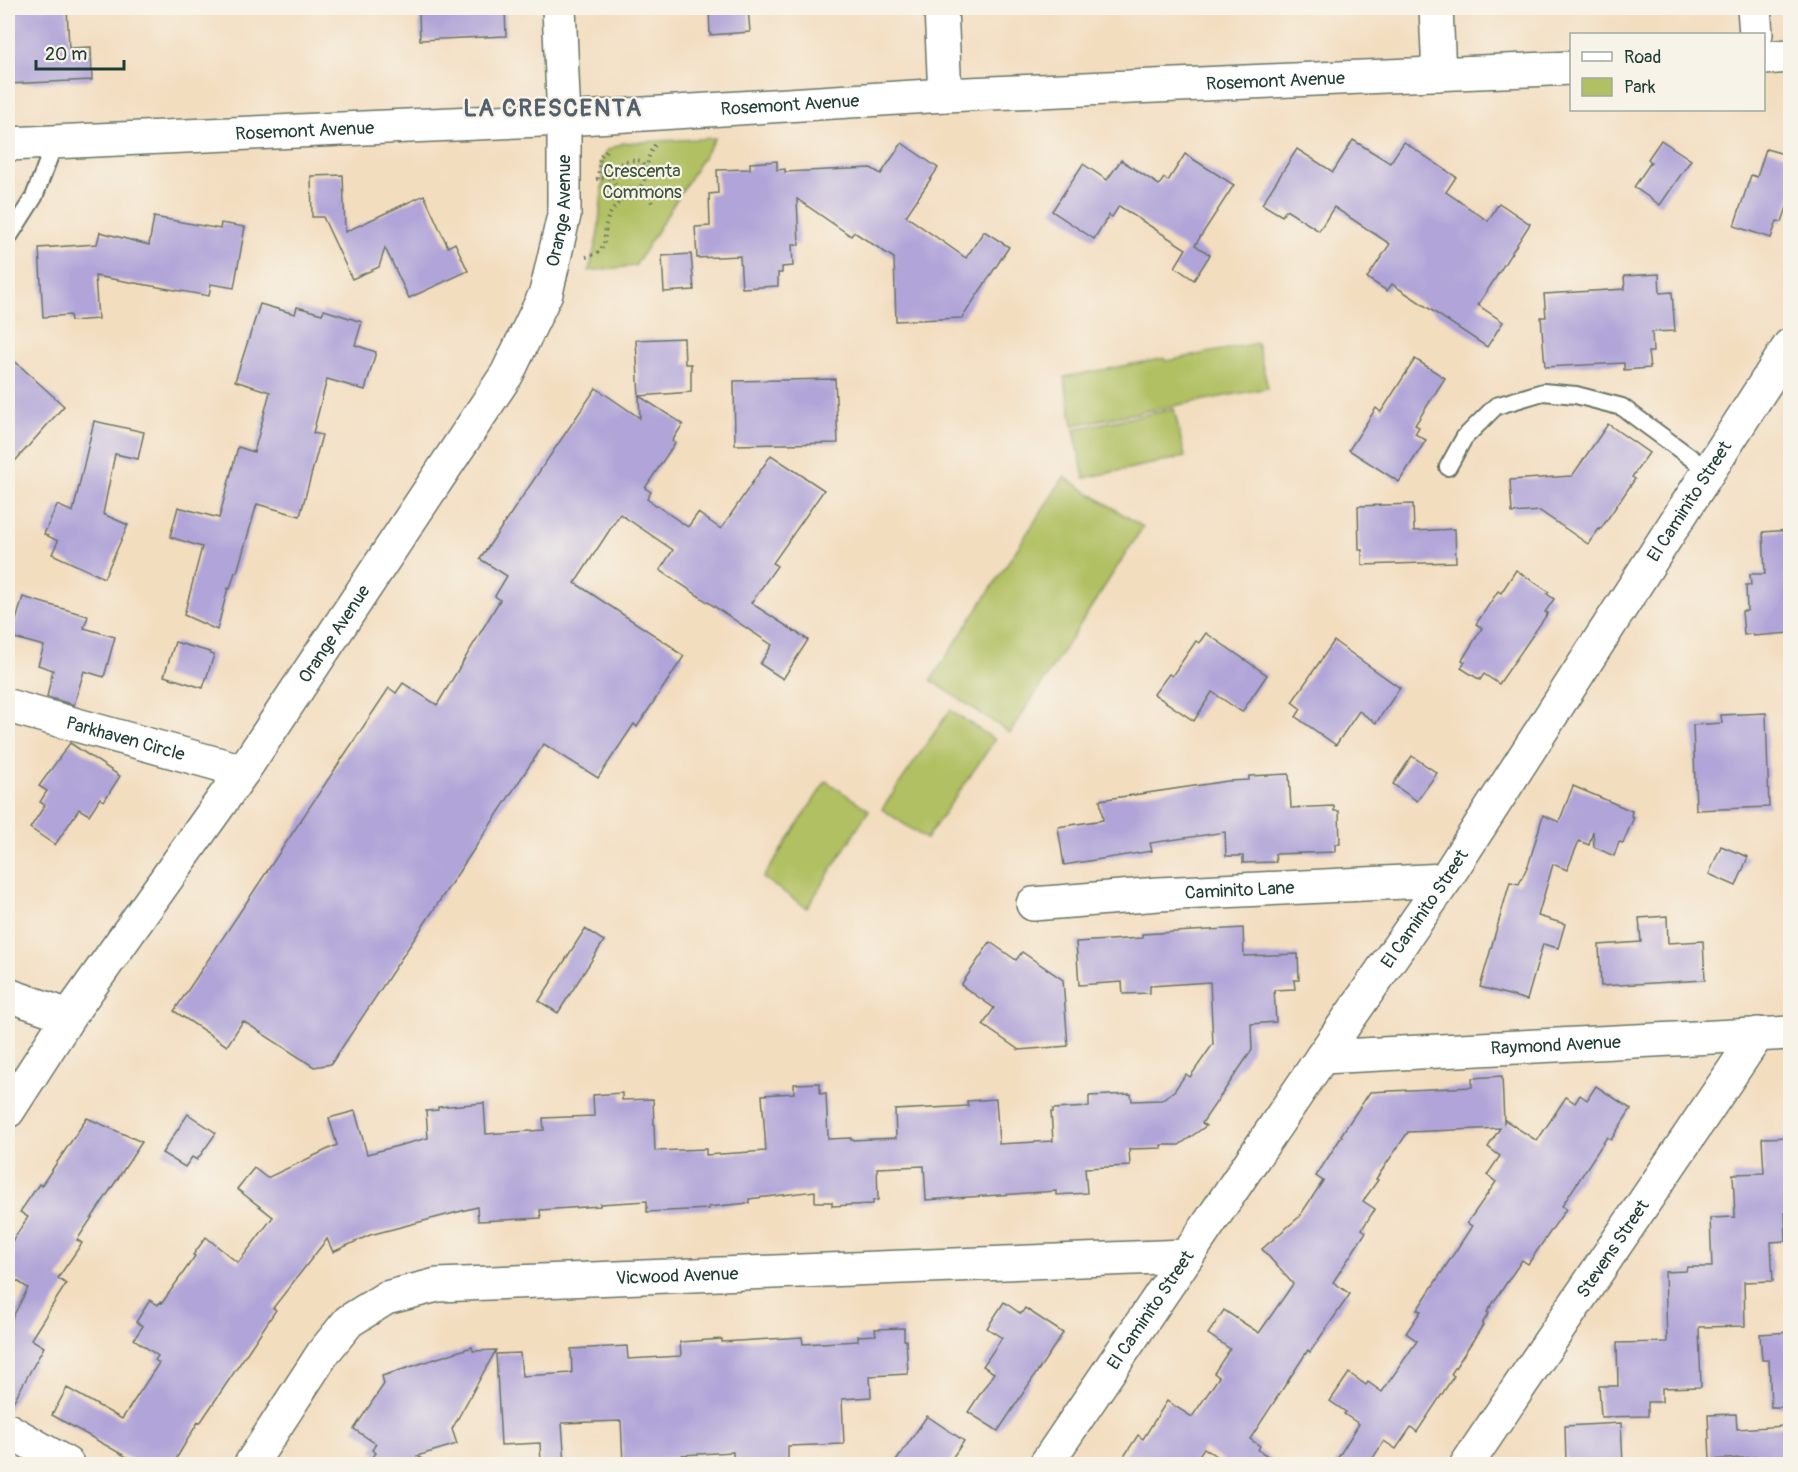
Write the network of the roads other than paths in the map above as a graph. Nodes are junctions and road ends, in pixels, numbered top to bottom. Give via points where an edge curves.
1 (559, 8) edge
2 (941, 8) edge
3 (1437, 8) edge
4 (1754, 8) edge
5 (1756, 33) edge
6 (1791, 56) edge
7 (1765, 58) edge
8 (1570, 68) edge
9 (1439, 74) junction
10 (945, 95) junction
11 (564, 119) junction
12 (55, 142) junction
13 (8, 144) edge
14 (8, 238) edge
15 (1791, 345) edge
16 (1448, 467) dead end
17 (1709, 471) junction
18 (8, 706) edge
19 (243, 771) junction
20 (1445, 880) junction
21 (1033, 904) dead end
22 (8, 995) edge
23 (69, 1016) junction
24 (1791, 1033) edge
25 (1758, 1034) junction
26 (1322, 1057) junction
27 (8, 1111) edge
28 (1186, 1256) junction
29 (8, 1430) edge
30 (67, 1464) edge
31 (251, 1464) edge
32 (1046, 1464) edge
33 (1467, 1464) edge

1 - 11 street, Orange Avenue
2 - 10 street
3 - 9 street
4 - 5 street
6 - 7 street
8 - 9 street, Rosemont Avenue
9 - 10 street, Rosemont Avenue
10 - 11 street, Rosemont Avenue
11 - 12 street, Rosemont Avenue
11 - 19 street, Orange Avenue via 564,215 546,293 507,374
12 - 13 street, Rosemont Avenue
12 - 14 lane via 34,197
15 - 17 street, El Caminito Street
16 - 17 lane via 1464,438 1496,406 1543,392 1576,395 1622,407
17 - 20 street, El Caminito Street
18 - 19 street, Parkhaven Circle
19 - 23 street, Orange Avenue
20 - 21 street, Caminito Lane
20 - 26 street, El Caminito Street
22 - 23 street
23 - 27 street, Orange Avenue
24 - 25 street, Raymond Avenue
25 - 26 street, Raymond Avenue
25 - 33 street, Stevens Street
26 - 28 street, El Caminito Street
28 - 31 street, Vicwood Avenue via 437,1285 386,1298 349,1321 323,1353
28 - 32 street, El Caminito Street
29 - 30 street

